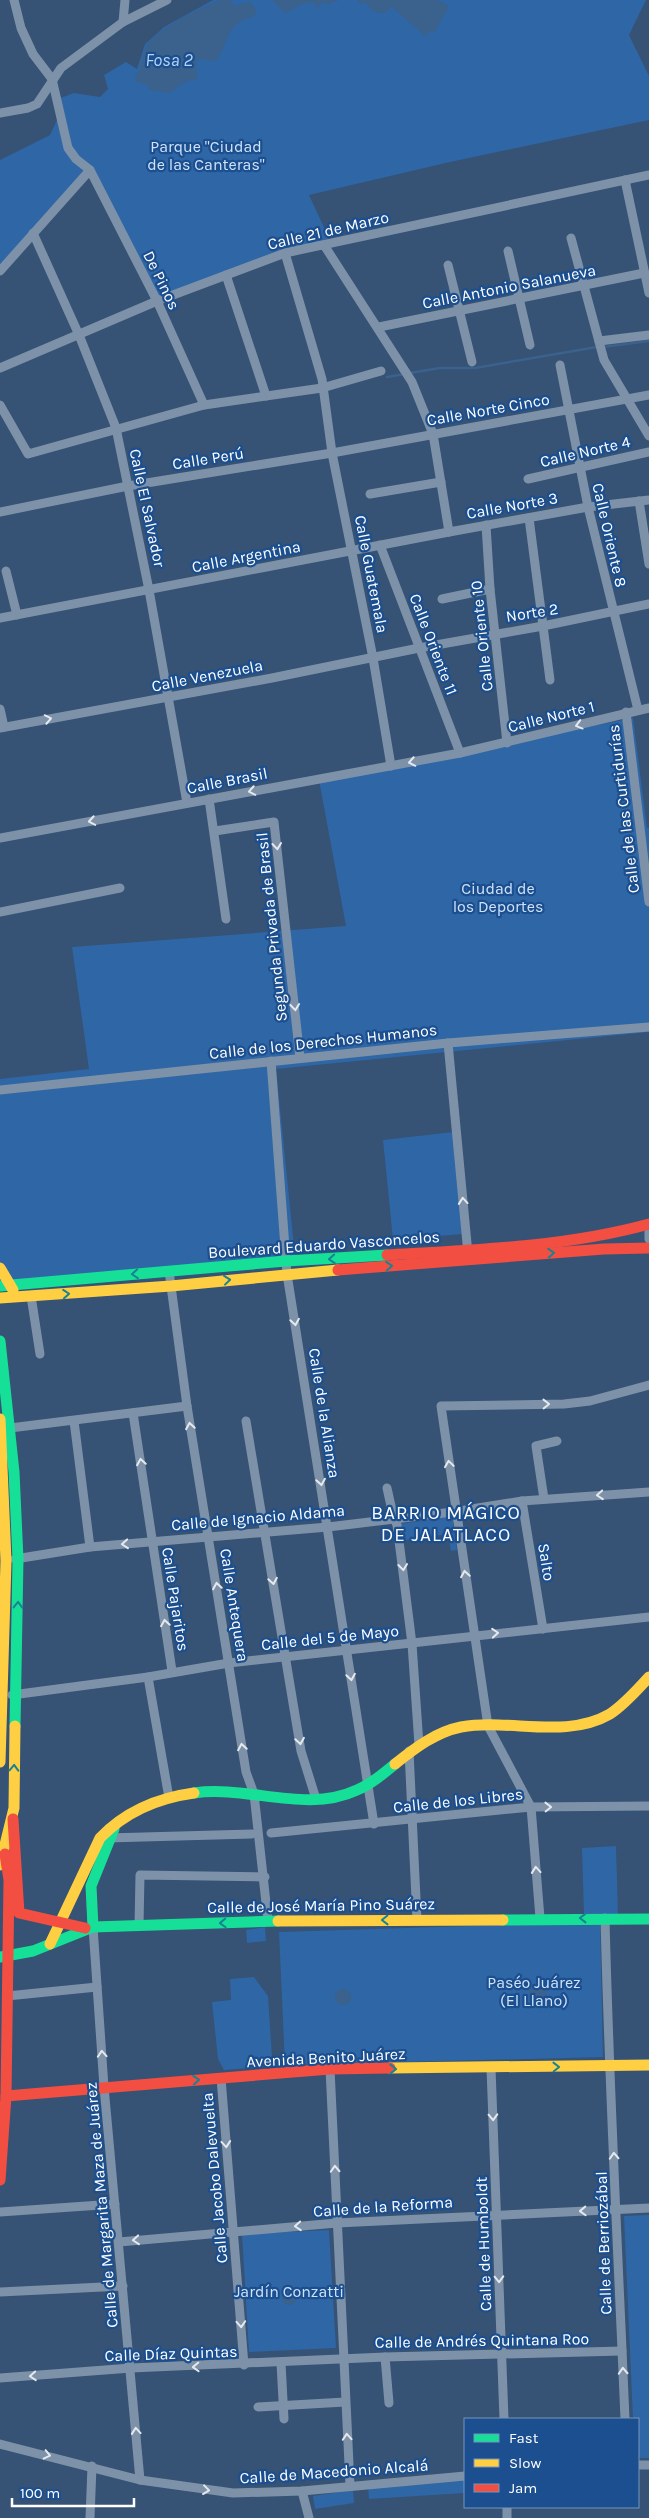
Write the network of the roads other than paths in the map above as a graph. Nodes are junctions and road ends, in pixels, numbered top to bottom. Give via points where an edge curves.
1 (14, 0) edge
2 (126, 0) edge
3 (167, 0) edge
4 (123, 22) junction
5 (52, 79) junction
6 (0, 112) edge
7 (90, 170) junction
8 (649, 175) edge
9 (625, 180) junction
10 (33, 233) junction
11 (571, 238) dead end
12 (324, 245) junction
13 (508, 251) dead end
14 (285, 253) junction
15 (448, 265) dead end
16 (0, 271) edge
17 (644, 273) junction
18 (226, 275) junction
19 (648, 283) edge
20 (582, 287) junction
21 (649, 293) edge
22 (519, 300) junction
23 (157, 302) junction
24 (460, 311) junction
25 (379, 328) junction
26 (79, 335) junction
27 (649, 336) edge
28 (599, 342) junction
29 (530, 345) dead end
30 (472, 362) dead end
31 (560, 365) dead end
32 (0, 368) edge
33 (381, 371) dead end
34 (322, 388) junction
35 (649, 395) edge
36 (266, 396) junction
37 (627, 399) junction
38 (204, 405) junction
39 (568, 409) junction
40 (2, 411) edge
41 (116, 428) junction
42 (433, 434) junction
43 (649, 436) edge
44 (649, 452) edge
45 (332, 453) junction
46 (580, 467) junction
47 (528, 479) dead end
48 (441, 482) junction
49 (128, 486) junction
50 (370, 494) dead end
51 (644, 500) edge
52 (588, 507) junction
53 (0, 512) edge
54 (529, 518) junction
55 (486, 525) junction
56 (449, 532) junction
57 (380, 545) junction
58 (352, 551) junction
59 (649, 564) edge
60 (6, 571) dead end
61 (490, 589) junction
62 (149, 590) junction
63 (442, 599) dead end
64 (649, 604) edge
65 (613, 613) junction
66 (17, 615) junction
67 (0, 618) edge
68 (543, 626) junction
69 (495, 634) junction
70 (419, 648) junction
71 (373, 658) junction
72 (550, 680) dead end
73 (167, 698) junction
74 (649, 708) edge
75 (0, 709) edge
76 (638, 710) junction
77 (626, 712) junction
78 (2, 728) edge
79 (507, 743) junction
80 (460, 753) junction
81 (391, 766) junction
82 (209, 799) junction
83 (187, 803) junction
84 (215, 832) junction
85 (645, 835) edge
86 (0, 838) edge
87 (120, 888) dead end
88 (649, 902) edge
89 (0, 912) edge
90 (226, 918) dead end
91 (649, 1026) edge
92 (448, 1043) junction
93 (300, 1058) junction
94 (272, 1061) junction
95 (0, 1090) edge
96 (649, 1224) edge
97 (649, 1228) edge
98 (649, 1239) edge
99 (649, 1248) edge
100 (468, 1255) junction
101 (286, 1261) junction
102 (0, 1268) edge
103 (169, 1271) junction
104 (287, 1274) junction
105 (5, 1285) edge
106 (171, 1286) junction
107 (31, 1296) junction
108 (17, 1297) junction
109 (0, 1298) edge
110 (0, 1341) edge
111 (40, 1354) dead end
112 (649, 1385) edge
113 (187, 1406) junction
114 (133, 1412) junction
115 (0, 1419) edge
116 (74, 1421) junction
117 (246, 1422) dead end
118 (10, 1428) junction
119 (557, 1441) dead end
120 (1, 1444) edge
121 (14, 1472) junction
122 (387, 1488) dead end
123 (649, 1492) edge
124 (544, 1499) junction
125 (522, 1501) junction
126 (456, 1512) junction
127 (395, 1519) junction
128 (328, 1528) junction
129 (265, 1533) junction
130 (209, 1537) junction
131 (152, 1541) junction
132 (90, 1547) junction
133 (18, 1559) junction
134 (3, 1561) edge
135 (649, 1617) edge
136 (543, 1629) junction
137 (475, 1635) junction
138 (412, 1644) junction
139 (347, 1650) junction
140 (287, 1656) junction
141 (229, 1663) junction
142 (172, 1671) junction
143 (148, 1677) junction
144 (649, 1677) edge
145 (16, 1695) junction
146 (1, 1697) edge
147 (488, 1726) junction
148 (419, 1745) junction
149 (409, 1752) junction
150 (0, 1762) edge
151 (368, 1784) junction
152 (254, 1794) junction
153 (169, 1798) junction
154 (316, 1799) junction
155 (649, 1806) edge
156 (531, 1807) junction
157 (13, 1816) junction
158 (413, 1818) junction
159 (374, 1824) junction
160 (0, 1829) edge
161 (271, 1833) dead end
162 (252, 1834) dead end
163 (104, 1838) junction
164 (4, 1846) junction
165 (0, 1865) edge
166 (264, 1877) junction
167 (540, 1918) junction
168 (605, 1918) junction
169 (649, 1919) edge
170 (417, 1920) junction
171 (268, 1921) junction
172 (60, 1923) junction
173 (139, 1926) junction
174 (89, 1928) junction
175 (50, 1944) junction
176 (4, 1957) edge
177 (97, 1987) junction
178 (7, 1996) junction
179 (609, 2065) junction
180 (649, 2065) edge
181 (491, 2068) junction
182 (330, 2069) junction
183 (221, 2078) junction
184 (104, 2087) junction
185 (3, 2096) edge
186 (0, 2180) edge
187 (115, 2204) junction
188 (649, 2208) edge
189 (618, 2209) junction
190 (0, 2212) edge
191 (497, 2214) junction
192 (337, 2223) junction
193 (234, 2231) junction
194 (119, 2242) junction
195 (123, 2286) junction
196 (0, 2292) edge
197 (502, 2352) junction
198 (622, 2352) junction
199 (386, 2357) junction
200 (343, 2359) junction
201 (281, 2363) junction
202 (244, 2365) junction
203 (132, 2368) junction
204 (0, 2378) edge
205 (345, 2402) junction
206 (389, 2404) dead end
207 (283, 2405) junction
208 (258, 2407) dead end
209 (504, 2418) edge
210 (625, 2418) edge
211 (284, 2419) dead end
212 (0, 2444) edge
213 (92, 2466) junction
214 (464, 2476) edge
215 (140, 2480) junction
216 (350, 2485) junction
217 (302, 2491) junction
218 (90, 2518) edge
219 (309, 2518) edge

1 - 5 street via 21,28 33,54
2 - 4 street
3 - 4 street
4 - 5 street via 60,68
5 - 6 street via 36,104
5 - 7 street via 68,148
7 - 10 street
7 - 23 street, De Pinos
8 - 9 street, Calle 21 de Marzo
9 - 12 street, Calle 21 de Marzo
9 - 17 street
10 - 16 street
10 - 26 street, Calle El Salvador
11 - 20 street
12 - 14 street, Calle 21 de Marzo
12 - 25 street
13 - 22 street
14 - 18 street, Calle 21 de Marzo
14 - 34 street, Calle Guatemala via 322,378
15 - 24 street
17 - 19 street
17 - 20 street, Calle Antonio Salanueva
18 - 23 street, Calle 21 de Marzo
18 - 36 street
19 - 21 street
20 - 22 street, Calle Antonio Salanueva
20 - 28 street
22 - 24 street, Calle Antonio Salanueva
22 - 29 street
23 - 26 street, Calle 21 de Marzo
23 - 38 street, De Pinos
24 - 25 street, Calle Antonio Salanueva
24 - 30 street
25 - 42 street via 406,371
26 - 32 street, Calle 21 de Marzo
26 - 41 street, Calle El Salvador
27 - 28 street
28 - 37 street via 603,357
31 - 39 street, Calle Oriente 8
33 - 34 street
34 - 36 street
34 - 45 street, Calle Guatemala
35 - 37 street, Calle Norte Cinco
36 - 38 street
37 - 39 street, Calle Norte Cinco
37 - 43 street
38 - 41 street
39 - 42 street, Calle Norte Cinco
39 - 46 street, Calle Oriente 8
40 - 41 street via 28,454
41 - 49 street, Calle El Salvador
42 - 45 street, Calle Norte Cinco
42 - 48 street
44 - 46 street, Calle Norte 4
45 - 49 street, Calle Perú
45 - 58 street, Calle Guatemala
46 - 47 street, Calle Norte 4
46 - 52 street, Calle Oriente 8
48 - 50 street
48 - 56 street
49 - 53 street, Calle Perú
49 - 62 street, Calle El Salvador
51 - 52 street, Calle Norte 3
51 - 59 street
52 - 54 street, Calle Norte 3
52 - 65 street, Calle Oriente 8
54 - 55 street, Calle Norte 3
54 - 68 street
55 - 56 street, Calle Norte 3
55 - 61 street, Calle Oriente 10
56 - 57 street, Calle Norte 3
57 - 58 street, Calle Argentina
57 - 70 street, Calle Oriente 11
58 - 62 street, Calle Argentina
58 - 71 street, Calle Guatemala
60 - 66 street
61 - 63 street
61 - 69 street, Calle Oriente 10
62 - 66 street, Calle Argentina
62 - 73 street, Calle El Salvador
64 - 65 street, Norte 2
65 - 68 street, Norte 2
65 - 76 street, Calle Oriente 8
66 - 67 street, Calle Argentina
68 - 69 street, Norte 2
68 - 72 street
69 - 70 street, Norte 2
69 - 79 street, Calle Oriente 10
70 - 71 street, Calle Venezuela
70 - 80 street, Calle Oriente 11
71 - 73 street, Calle Venezuela
71 - 81 street, Calle Guatemala
78 -> 73 street, Calle Venezuela
73 - 83 street, Calle El Salvador
74 - 76 street, Calle Norte 1
75 - 78 street
76 - 77 street, Calle Norte 1
77 -> 79 street, Calle Norte 1
77 - 85 street, Calle de las Curtidurías
79 - 80 street, Calle Norte 1
80 -> 81 street, Calle Brasil
81 -> 82 street, Calle Brasil
82 - 83 street, Calle Brasil
82 - 84 street
83 -> 86 street, Calle Brasil
84 - 90 street
84 -> 93 street, Segunda Privada de Brasil via 274,822
85 - 88 street, Calle de las Curtidurías
87 - 89 street
91 - 92 street, Calle de los Derechos Humanos
92 - 93 street, Calle de los Derechos Humanos
100 -> 92 street
93 - 94 street, Calle de los Derechos Humanos
94 - 95 street, Calle de los Derechos Humanos
94 - 101 street, Calle de la Alianza
96 - 100 main road, Boulevard Eduardo Vasconcelos via 609,1235
97 - 98 street
100 -> 99 main road, Boulevard Eduardo Vasconcelos
100 -> 101 main road, Boulevard Eduardo Vasconcelos
104 -> 100 main road, Boulevard Eduardo Vasconcelos
101 - 103 main road, Boulevard Eduardo Vasconcelos
101 - 104 street, Calle de la Alianza
102 - 105 main road
103 -> 105 main road, Boulevard Eduardo Vasconcelos
103 - 106 street, Calle Antequera
106 -> 104 main road, Boulevard Eduardo Vasconcelos
104 -> 128 street, Calle de la Alianza
105 - 108 main road
107 -> 106 main road, Boulevard Eduardo Vasconcelos
106 - 113 street, Calle Antequera
107 - 108 main road, Boulevard Eduardo Vasconcelos
107 - 111 street
108 - 109 main road, Boulevard Eduardo Vasconcelos
110 - 118 main road
126 -> 112 street via 441,1406 573,1403
113 - 114 street
130 -> 113 street, Calle Antequera
114 - 116 street
131 -> 114 street, Calle Pajaritos
115 - 120 main road
116 - 118 street
116 - 132 street
117 - 129 street
118 - 121 main road
119 - 124 street via 536,1446
120 - 121 main road
120 - 134 main road
121 - 133 main road
122 - 127 street
123 -> 124 street, Calle de Ignacio Aldama
124 - 125 street, Calle de Ignacio Aldama
125 - 126 street, Calle de Ignacio Aldama
125 - 136 street, Salto
126 - 127 street, Calle de Ignacio Aldama
137 -> 126 street
127 - 128 street, Calle de Ignacio Aldama
127 -> 138 street
128 - 129 street, Calle de Ignacio Aldama
128 - 139 street, Calle de la Alianza
129 - 130 street, Calle de Ignacio Aldama
129 -> 140 street
130 - 131 street, Calle de Ignacio Aldama
141 -> 130 street, Calle Antequera
131 -> 132 street, Calle de Ignacio Aldama
142 -> 131 street, Calle Pajaritos
132 - 133 street, Calle de Ignacio Aldama
133 - 134 street, Calle de Ignacio Aldama
145 -> 133 main road
134 - 146 main road
135 - 136 street, Calle del 5 de Mayo
137 -> 136 street, Calle del 5 de Mayo
137 - 138 street, Calle del 5 de Mayo
137 - 147 street
138 - 139 street, Calle del 5 de Mayo
138 - 148 street
139 - 140 street, Calle del 5 de Mayo
139 -> 151 street, Calle de la Alianza
140 - 141 street, Calle del 5 de Mayo
140 -> 154 street via 301,1751
141 - 142 street, Calle del 5 de Mayo
152 -> 141 street, Calle Antequera via 246,1772
142 - 143 street, Calle del 5 de Mayo
143 - 145 street, Calle del 5 de Mayo
143 - 153 street
144 - 147 main road via 623,1703 604,1716 557,1726
145 - 146 street, Calle del 5 de Mayo
157 -> 145 main road
146 - 150 main road
147 - 148 main road via 452,1729
147 - 156 street
148 - 149 main road
149 - 151 main road
149 - 158 street
151 - 154 main road via 340,1796
151 - 159 street, Calle de la Alianza
152 - 153 main road via 223,1791
152 - 154 main road
152 - 166 street, Calle Antequera
153 - 163 main road via 126,1814
156 -> 155 street, Calle de los Libres
156 - 158 street, Calle de los Libres
167 -> 156 street
157 - 164 main road
157 - 172 main road via 19,1913
158 - 159 street, Calle de los Libres
158 - 170 street
159 - 161 street, Calle de los Libres
160 - 164 main road
162 - 163 street
163 - 172 main road
163 - 174 main road via 91,1886
164 - 165 main road
164 - 176 main road via 9,1880
166 - 171 street, Calle Antequera
166 - 173 street via 140,1876
168 -> 167 main road, Calle de José María Pino Suárez
167 - 170 main road, Calle de José María Pino Suárez
168 - 169 main road, Calle de José María Pino Suárez
168 - 179 street, Calle de Berriozábal
170 -> 171 main road, Calle de José María Pino Suárez
171 -> 173 main road, Calle de José María Pino Suárez
172 - 174 main road
172 - 175 main road
173 - 174 main road, Calle de José María Pino Suárez
174 - 175 main road, Calle de José María Pino Suárez
174 - 177 street, Calle de Margarita Maza de Juárez
175 - 176 main road, Calle de José María Pino Suárez via 17,1956
176 - 178 main road
177 - 178 street
184 -> 177 street, Calle de Margarita Maza de Juárez
178 - 185 main road
179 - 180 main road, Avenida Benito Juárez
181 -> 179 main road, Avenida Benito Juárez
189 -> 179 street, Calle de Berriozábal
182 -> 181 main road, Avenida Benito Juárez
181 -> 191 street, Calle de Humboldt
182 - 183 main road, Avenida Benito Juárez
192 -> 182 street
184 -> 183 main road, Avenida Benito Juárez
183 -> 193 street, Calle Jacobo Dalevuelta
184 - 185 main road, Avenida Benito Juárez
184 - 187 street, Calle de Margarita Maza de Juárez
185 - 186 main road
187 - 190 street
187 - 194 street, Calle de Margarita Maza de Juárez
188 - 189 street, Calle de la Reforma
189 -> 191 street, Calle de la Reforma
189 - 198 street, Calle de Berriozábal
191 - 192 street, Calle de la Reforma
191 -> 197 street, Calle de Humboldt
192 -> 193 street, Calle de la Reforma
192 - 200 street
193 -> 194 street, Calle de la Reforma
193 -> 202 street, Calle Jacobo Dalevuelta
194 - 195 street, Calle de Margarita Maza de Juárez
195 - 196 street
195 - 203 street, Calle de Margarita Maza de Juárez
197 - 198 street, Calle de Andrés Quintana Roo
197 - 199 street, Calle de Andrés Quintana Roo
197 - 209 street, Calle de Humboldt
210 -> 198 street, Calle de Berriozábal
199 - 200 street, Calle de Andrés Quintana Roo
199 - 206 street
200 - 201 street, Calle Díaz Quintas
200 - 205 street
201 - 202 street, Calle Díaz Quintas
201 - 207 street
202 -> 203 street, Calle Díaz Quintas
203 -> 204 street, Calle Díaz Quintas
215 -> 203 street, Calle de Margarita Maza de Juárez
205 - 207 street
216 -> 205 street
207 - 208 street
207 - 211 street
212 -> 213 street, Calle de Macedonio Alcalá
213 - 215 street, Calle de Macedonio Alcalá
213 - 218 street
214 - 216 street, Calle de Macedonio Alcalá
215 -> 217 street, Calle de Macedonio Alcalá via 233,2493
216 - 217 street, Calle de Macedonio Alcalá
217 - 219 street

